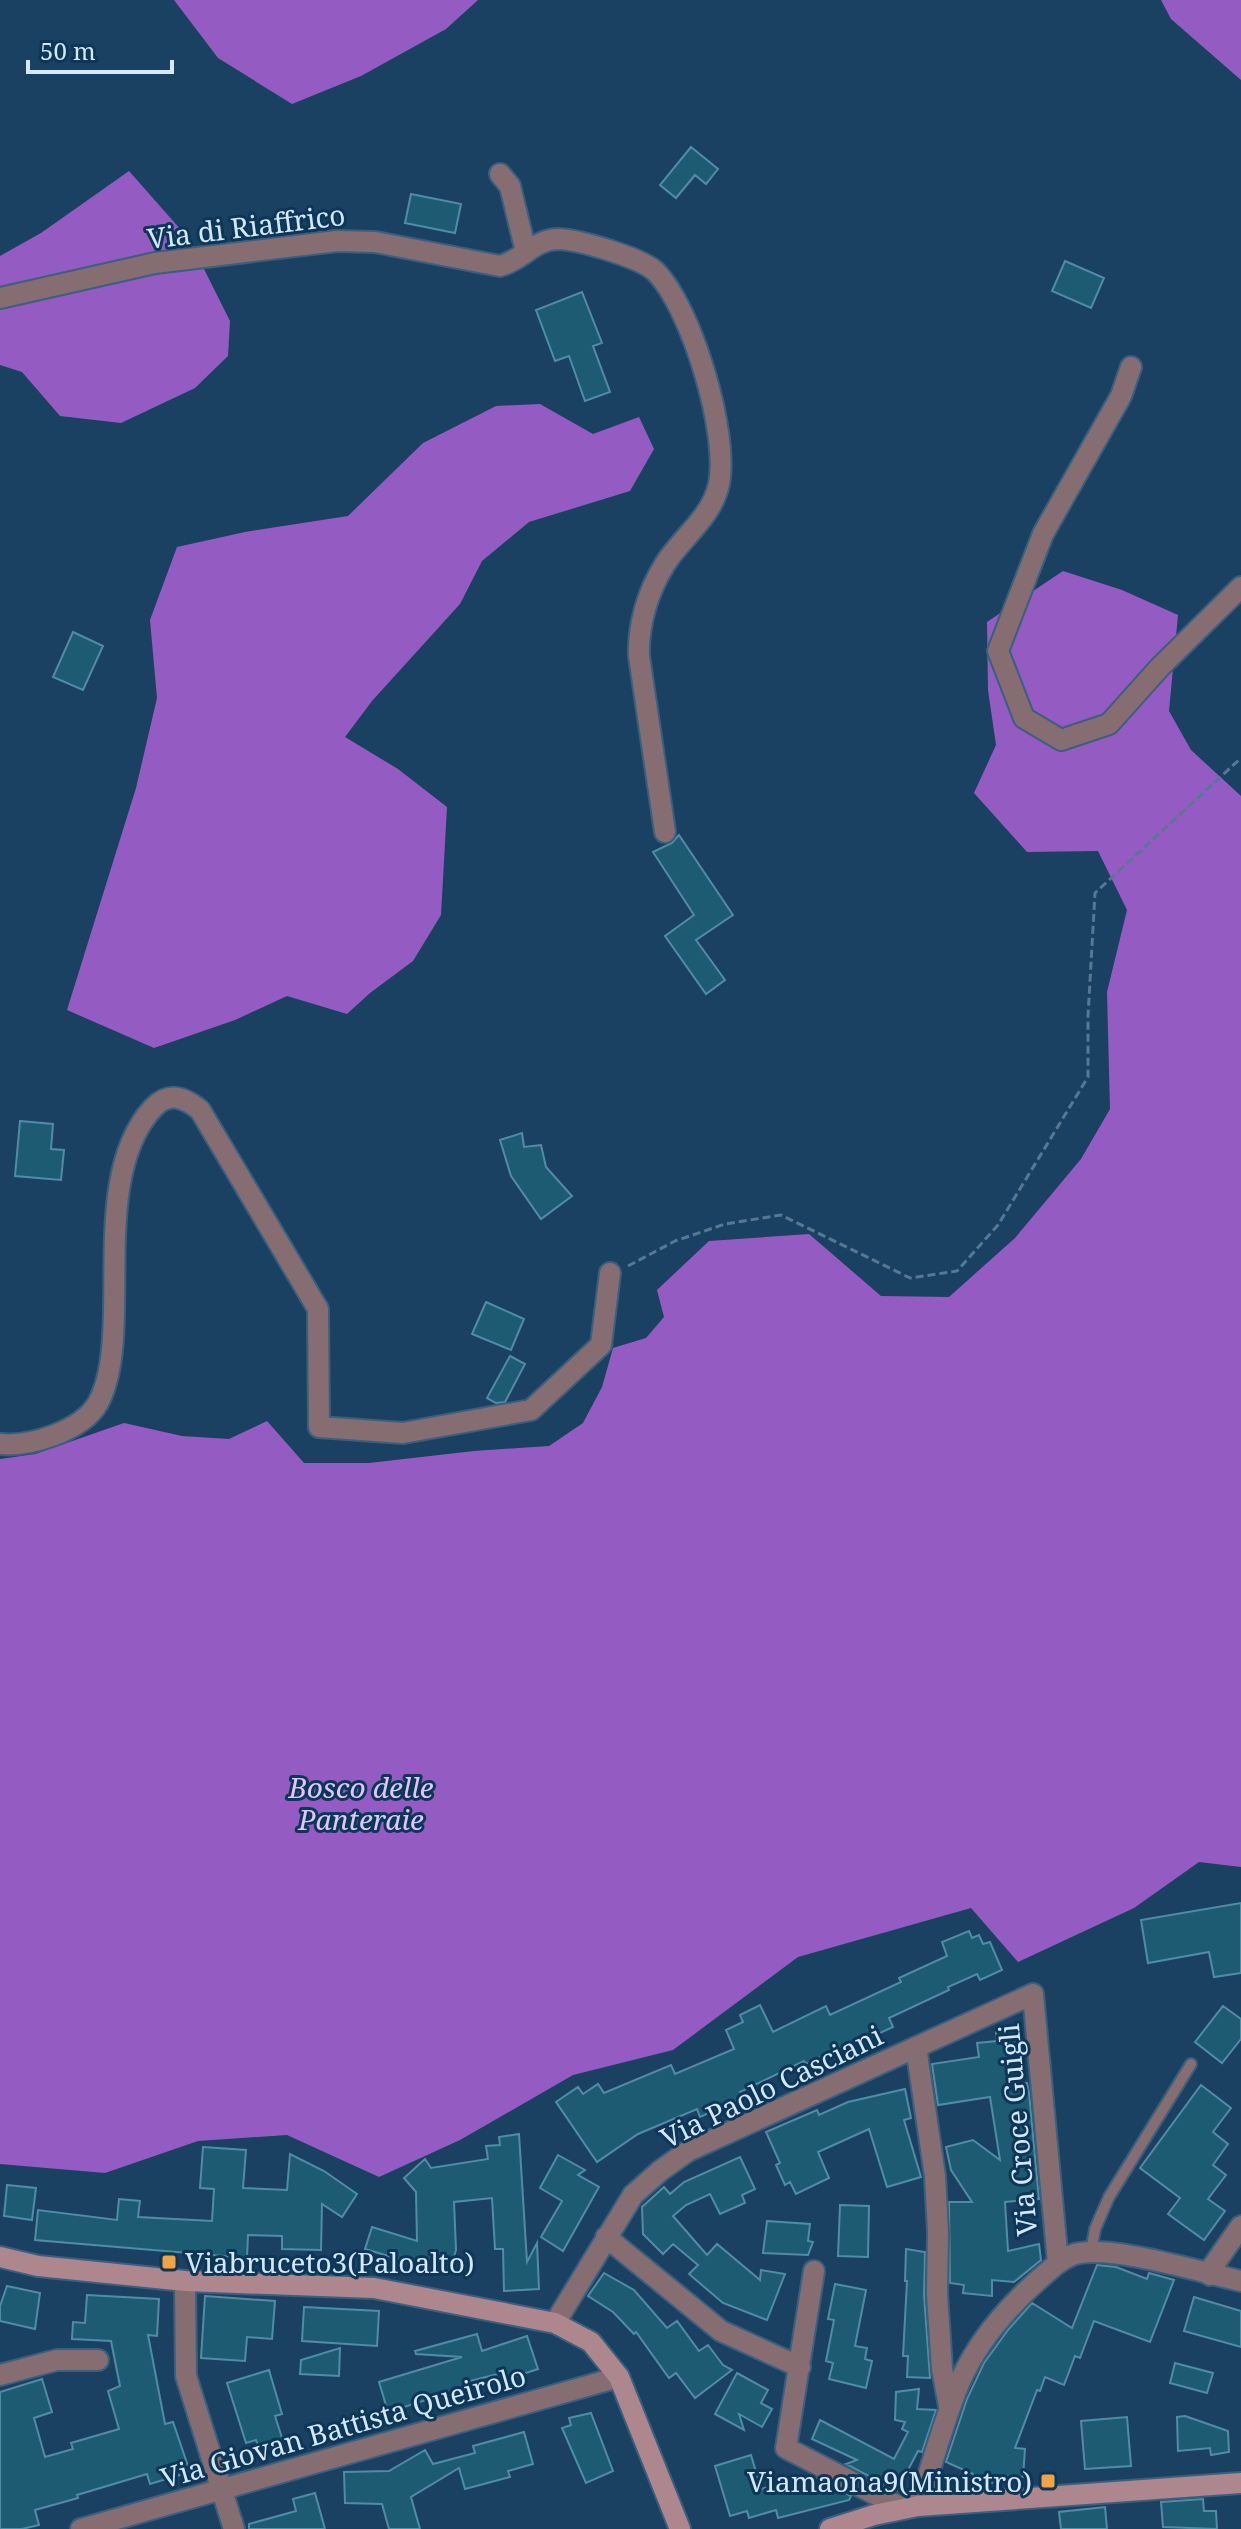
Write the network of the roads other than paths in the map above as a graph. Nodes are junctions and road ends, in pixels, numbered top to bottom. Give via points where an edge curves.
1 (500, 174) dead end
2 (526, 252) junction
3 (0, 298) edge
4 (1131, 367) dead end
5 (1241, 587) edge
6 (665, 832) dead end
7 (610, 1273) road end
8 (0, 1444) edge
9 (1033, 1994) joint
10 (916, 2047) junction
11 (1191, 2064) dead end
12 (1241, 2226) edge
13 (606, 2237) junction
14 (1091, 2252) junction
15 (0, 2257) edge
16 (1058, 2263) junction
17 (814, 2271) dead end
18 (1210, 2275) junction
19 (185, 2281) junction
20 (1241, 2281) edge
21 (555, 2323) junction
22 (98, 2360) dead end
23 (800, 2367) junction
24 (0, 2375) edge
25 (619, 2377) junction
26 (950, 2410) junction
27 (1241, 2483) edge
28 (222, 2490) junction
29 (910, 2507) junction
30 (81, 2529) edge
31 (234, 2529) edge
32 (680, 2529) edge
33 (830, 2529) edge

1 - 2 street via 510,186
2 - 3 street, Via di Riaffrico via 500,266 375,242 337,241 155,263
2 - 6 street, Via di Riaffrico via 541,242 573,241 654,270 684,317 710,392 721,460 719,485 711,506 665,564 639,637
4 - 5 street via 1121,396 1043,534 998,651 1024,718 1061,740 1109,724
7 - 8 street via 601,1345 531,1410 403,1433 319,1427 318,1309 200,1110 187,1099 160,1100 128,1145 119,1184 107,1385 96,1407 79,1422 53,1434
9 - 10 street, Via Paolo Casciani
9 - 16 street, Via Croce Guigli
10 - 13 street, Via Paolo Casciani via 688,2151 633,2195
10 - 26 street via 935,2176 937,2294
11 - 14 lane via 1109,2197
12 - 18 street
13 - 21 street, Via Paolo Casciani
13 - 23 street via 721,2331
14 - 16 street
14 - 18 street
15 - 19 main road via 38,2266
16 - 26 street, Via Croce Guigli via 1023,2291 982,2341
17 - 23 street
18 - 20 street
19 - 21 main road via 374,2288
19 - 28 street via 186,2376
21 - 25 main road via 591,2342
22 - 24 street via 57,2360
23 - 29 street via 786,2448
25 - 28 street, Via Giovan Battista Queirolo
25 - 32 main road
26 - 29 street, Via Croce Guigli
27 - 29 main road
28 - 30 street, Via Giovan Battista Queirolo
28 - 31 street
29 - 33 main road

